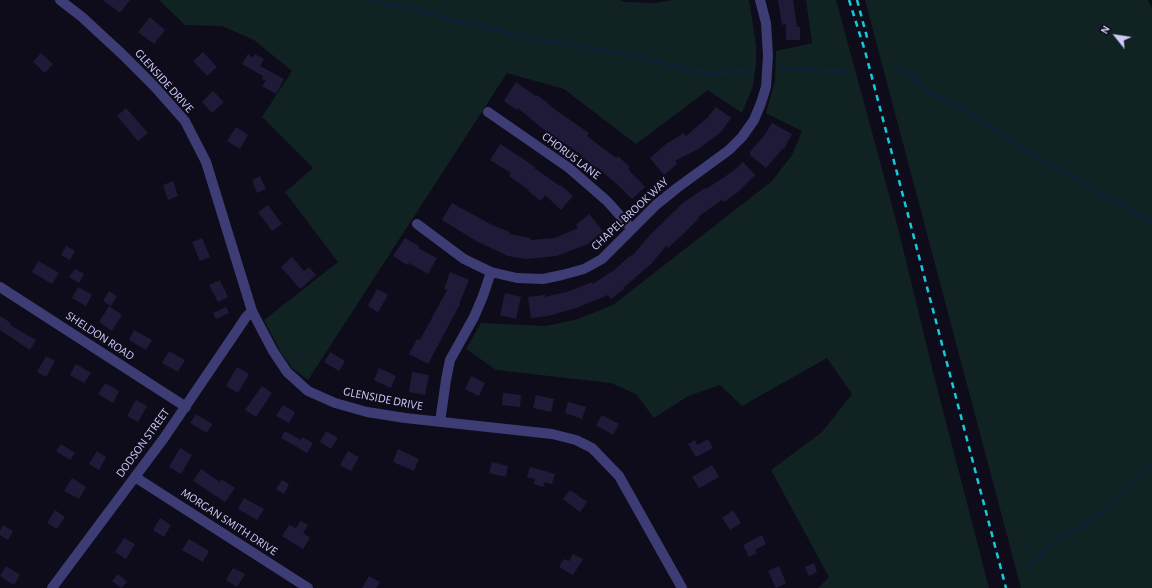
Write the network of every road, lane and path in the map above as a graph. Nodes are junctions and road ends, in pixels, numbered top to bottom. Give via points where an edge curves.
1 (60, 0) edge
2 (760, 0) edge
3 (488, 112) dead end
4 (418, 224) dead end
5 (632, 229) junction
6 (491, 272) junction
7 (0, 286) edge
8 (252, 311) junction
9 (186, 407) junction
10 (440, 422) junction
11 (136, 477) junction
12 (52, 588) edge
13 (308, 588) edge
14 (682, 588) edge

1 - 8 street, GLENSIDE DRIVE via 122,54 185,121 206,162
2 - 5 street, CHAPEL BROOK WAY via 766,23 768,56 766,86 754,120 729,150 676,188
3 - 5 street, CHORUS LANE via 569,168 607,201
4 - 6 street, CHAPEL BROOK WAY via 464,259
5 - 6 street, CHAPEL BROOK WAY via 602,259 584,269 543,279 517,278
6 - 10 street via 474,317 450,360
7 - 9 street, SHELDON ROAD
8 - 9 street, DODSON STREET
8 - 10 street, GLENSIDE DRIVE via 287,372 308,391 335,403 367,412
9 - 11 street, DODSON STREET
10 - 14 street, GLENSIDE DRIVE via 552,434 576,440 592,448 619,476
11 - 12 street, DODSON STREET
11 - 13 street, MORGAN SMITH DRIVE

